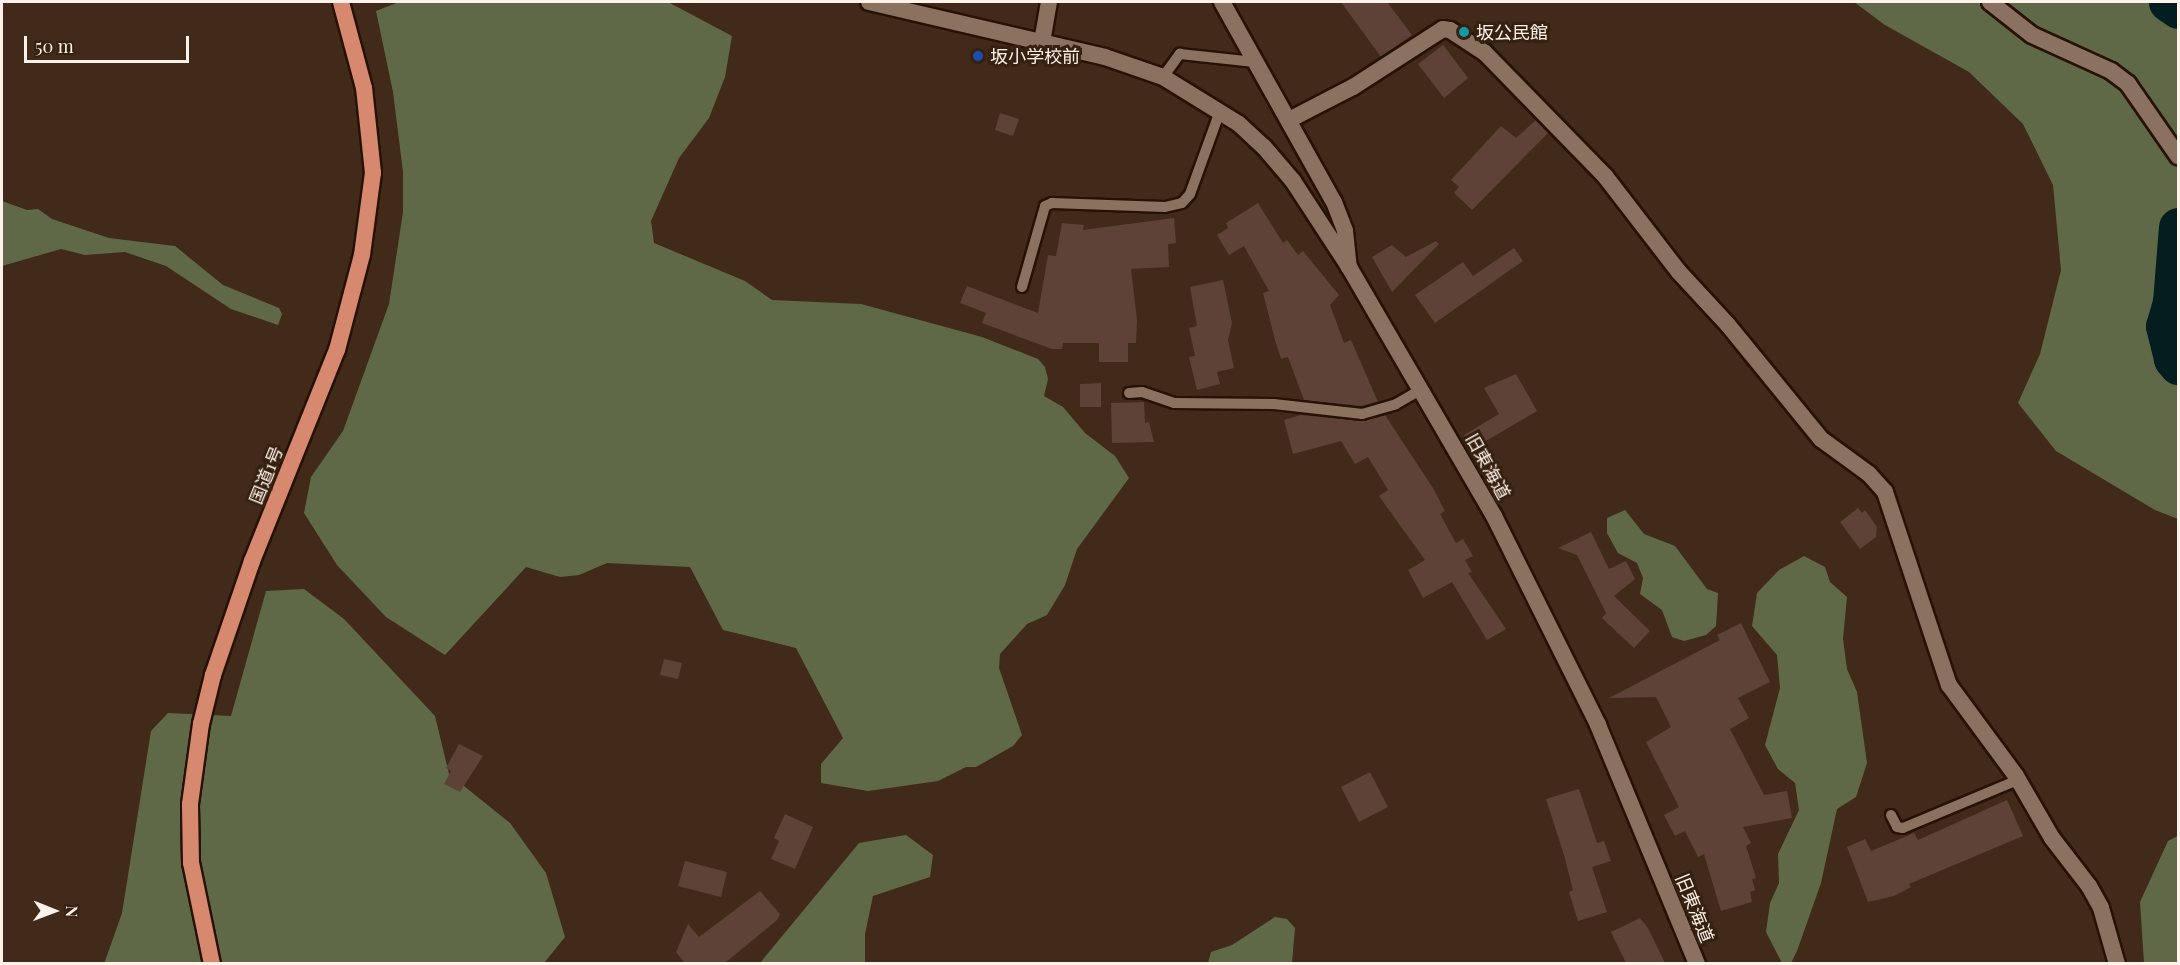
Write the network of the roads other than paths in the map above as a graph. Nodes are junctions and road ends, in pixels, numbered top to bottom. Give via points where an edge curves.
1 (341, 2) edge
2 (869, 2) edge
3 (1049, 2) edge
4 (1222, 2) edge
5 (1990, 2) edge
6 (1042, 42) junction
7 (1255, 62) junction
8 (1163, 77) junction
9 (1220, 111) junction
10 (1289, 120) junction
11 (2178, 156) edge
12 (1349, 267) junction
13 (1022, 287) dead end
14 (1422, 389) junction
15 (1129, 393) dead end
16 (2018, 780) junction
17 (1891, 815) dead end
18 (212, 963) edge
19 (1697, 963) edge
20 (2117, 963) edge

1 - 18 highway, 国道1号 via 364,88 373,174 362,255 337,350 252,561 213,675 201,724 190,804 191,863
2 - 6 street
3 - 6 street
4 - 7 street, 旧東海道
5 - 11 street via 2032,36 2110,71 2128,84
6 - 8 street
7 - 8 lane via 1180,54
7 - 10 street, 旧東海道
8 - 9 street
9 - 12 street via 1264,147 1286,172
9 - 13 lane via 1190,194 1182,203 1165,207 1052,203 1045,206
10 - 12 street, 旧東海道 via 1334,202 1345,231
10 - 16 street via 1353,87 1443,29 1485,53 1605,176 1679,272 1728,325 1821,440 1879,484 1949,685
12 - 14 street, 旧東海道
14 - 15 lane via 1396,404 1355,414 1274,404 1174,403 1142,392
14 - 19 street, 旧東海道 via 1494,516 1599,724
16 - 17 lane via 1903,828 1897,828
16 - 20 street via 2052,838 2101,908

